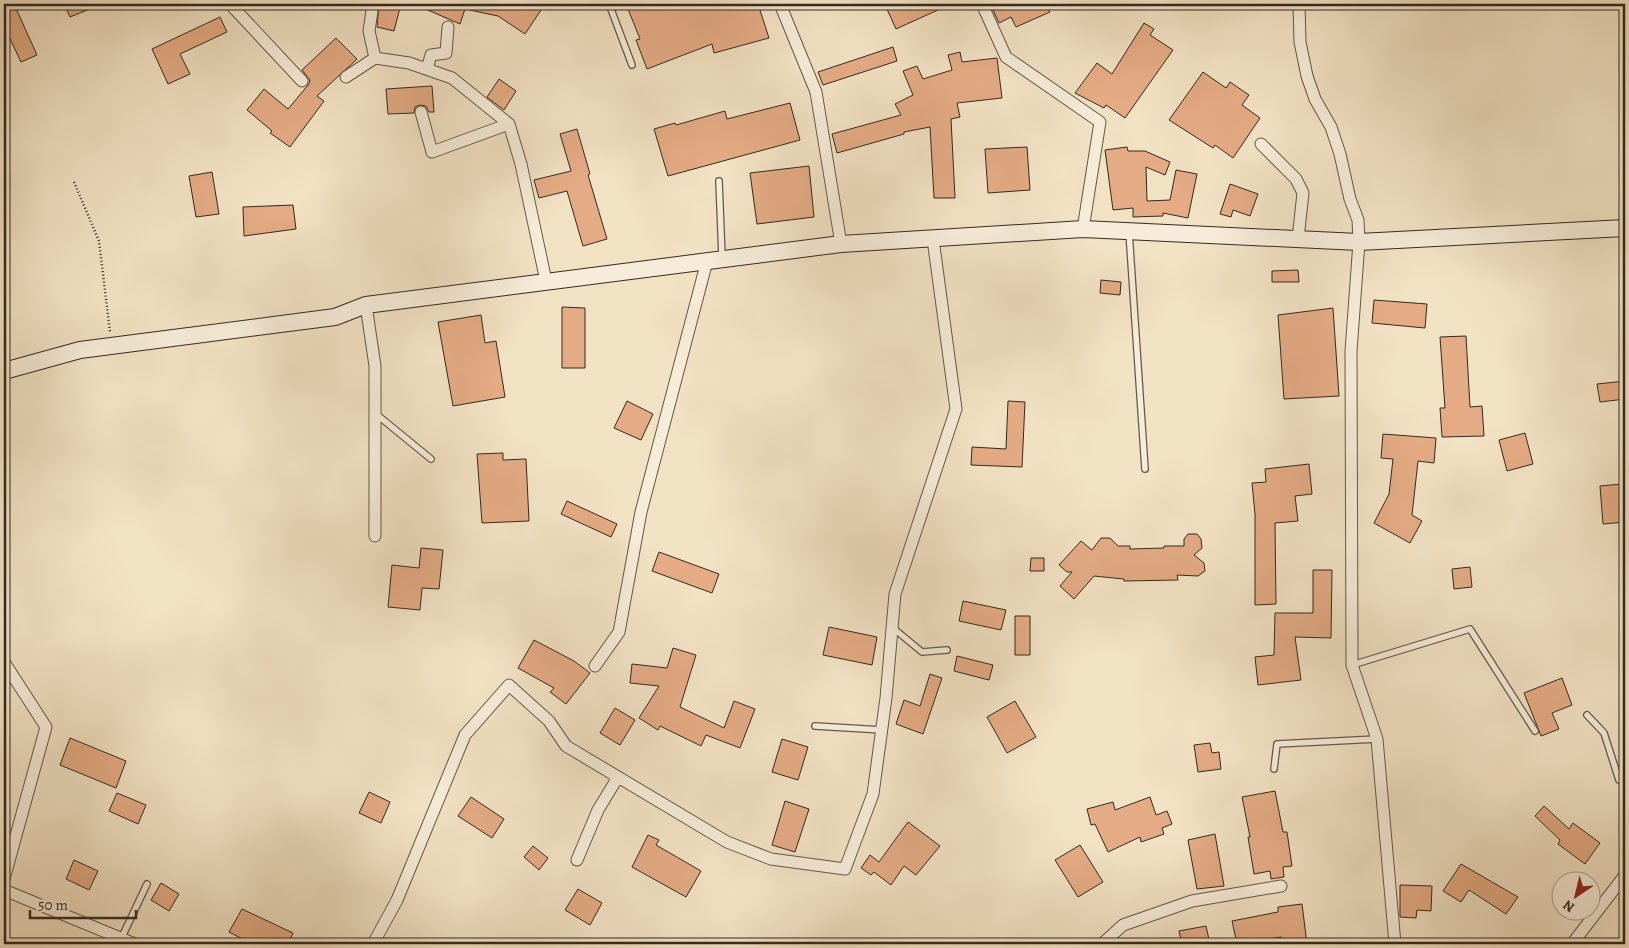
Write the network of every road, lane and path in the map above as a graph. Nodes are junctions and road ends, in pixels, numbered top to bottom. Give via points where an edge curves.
1 (230, 4) edge
2 (370, 4) edge
3 (609, 4) edge
4 (780, 4) edge
5 (982, 4) edge
6 (1299, 4) edge
7 (448, 27) dead end
8 (375, 58) junction
9 (632, 65) dead end
10 (427, 69) junction
11 (346, 77) dead end
12 (302, 81) dead end
13 (421, 112) dead end
14 (509, 124) junction
15 (1262, 144) dead end
16 (719, 181) dead end
17 (74, 182) dead end
18 (1625, 228) edge
19 (1083, 229) junction
20 (1129, 231) junction
21 (933, 239) junction
22 (1298, 239) junction
23 (1359, 242) junction
24 (841, 244) junction
25 (715, 260) junction
26 (546, 281) junction
27 (366, 305) junction
28 (112, 346) junction
29 (4, 371) edge
30 (375, 413) junction
31 (430, 459) dead end
32 (1145, 469) dead end
33 (374, 536) dead end
34 (892, 627) junction
35 (947, 650) dead end
36 (4, 662) edge
37 (1352, 665) junction
38 (595, 666) dead end
39 (1587, 716) dead end
40 (815, 726) dead end
41 (882, 730) junction
42 (1535, 731) dead end
43 (1377, 739) junction
44 (1274, 769) dead end
45 (618, 777) junction
46 (1625, 783) edge
47 (577, 860) dead end
48 (1625, 875) edge
49 (4, 879) edge
50 (148, 884) dead end
51 (1281, 886) dead end
52 (4, 890) edge
53 (121, 939) junction
54 (135, 944) edge
55 (373, 944) edge
56 (1102, 944) edge
57 (1395, 944) edge
58 (1572, 944) edge

1 - 12 street
2 - 8 street via 369,32
3 - 9 lane
4 - 24 street via 816,92
5 - 19 street via 1006,57 1100,122
6 - 23 street via 1300,42 1306,76 1331,127 1340,154 1343,176 1358,220
7 - 10 street via 446,53 431,54
8 - 10 street
8 - 11 street
10 - 14 street via 452,78
13 - 14 street via 432,152
14 - 26 street via 521,164
15 - 22 street via 1296,179 1303,193
16 - 25 lane
17 - 28 path via 99,241
18 - 23 street
19 - 20 street
19 - 21 street
20 - 22 street
20 - 32 lane
21 - 24 street
21 - 34 street via 956,409 895,594
22 - 23 street
23 - 37 street via 1351,351
24 - 25 street
25 - 26 street
25 - 38 street via 641,512 619,632
26 - 27 street
27 - 28 street via 335,317
27 - 30 street via 375,366
28 - 29 street via 80,350
30 - 31 lane
30 - 33 street
34 - 35 lane via 922,652
34 - 41 street
36 - 49 street via 46,727
37 - 42 lane via 1470,629
37 - 43 street
39 - 46 lane via 1604,733 1619,780
40 - 41 lane
41 - 45 street via 873,794 845,869 771,859 727,842
43 - 44 lane via 1276,744
43 - 57 street
45 - 47 street via 598,810
45 - 55 street via 566,746 549,721 509,685 465,735 397,900
48 - 58 street
50 - 53 lane
51 - 56 street via 1192,901 1124,924
52 - 53 street
53 - 54 street

